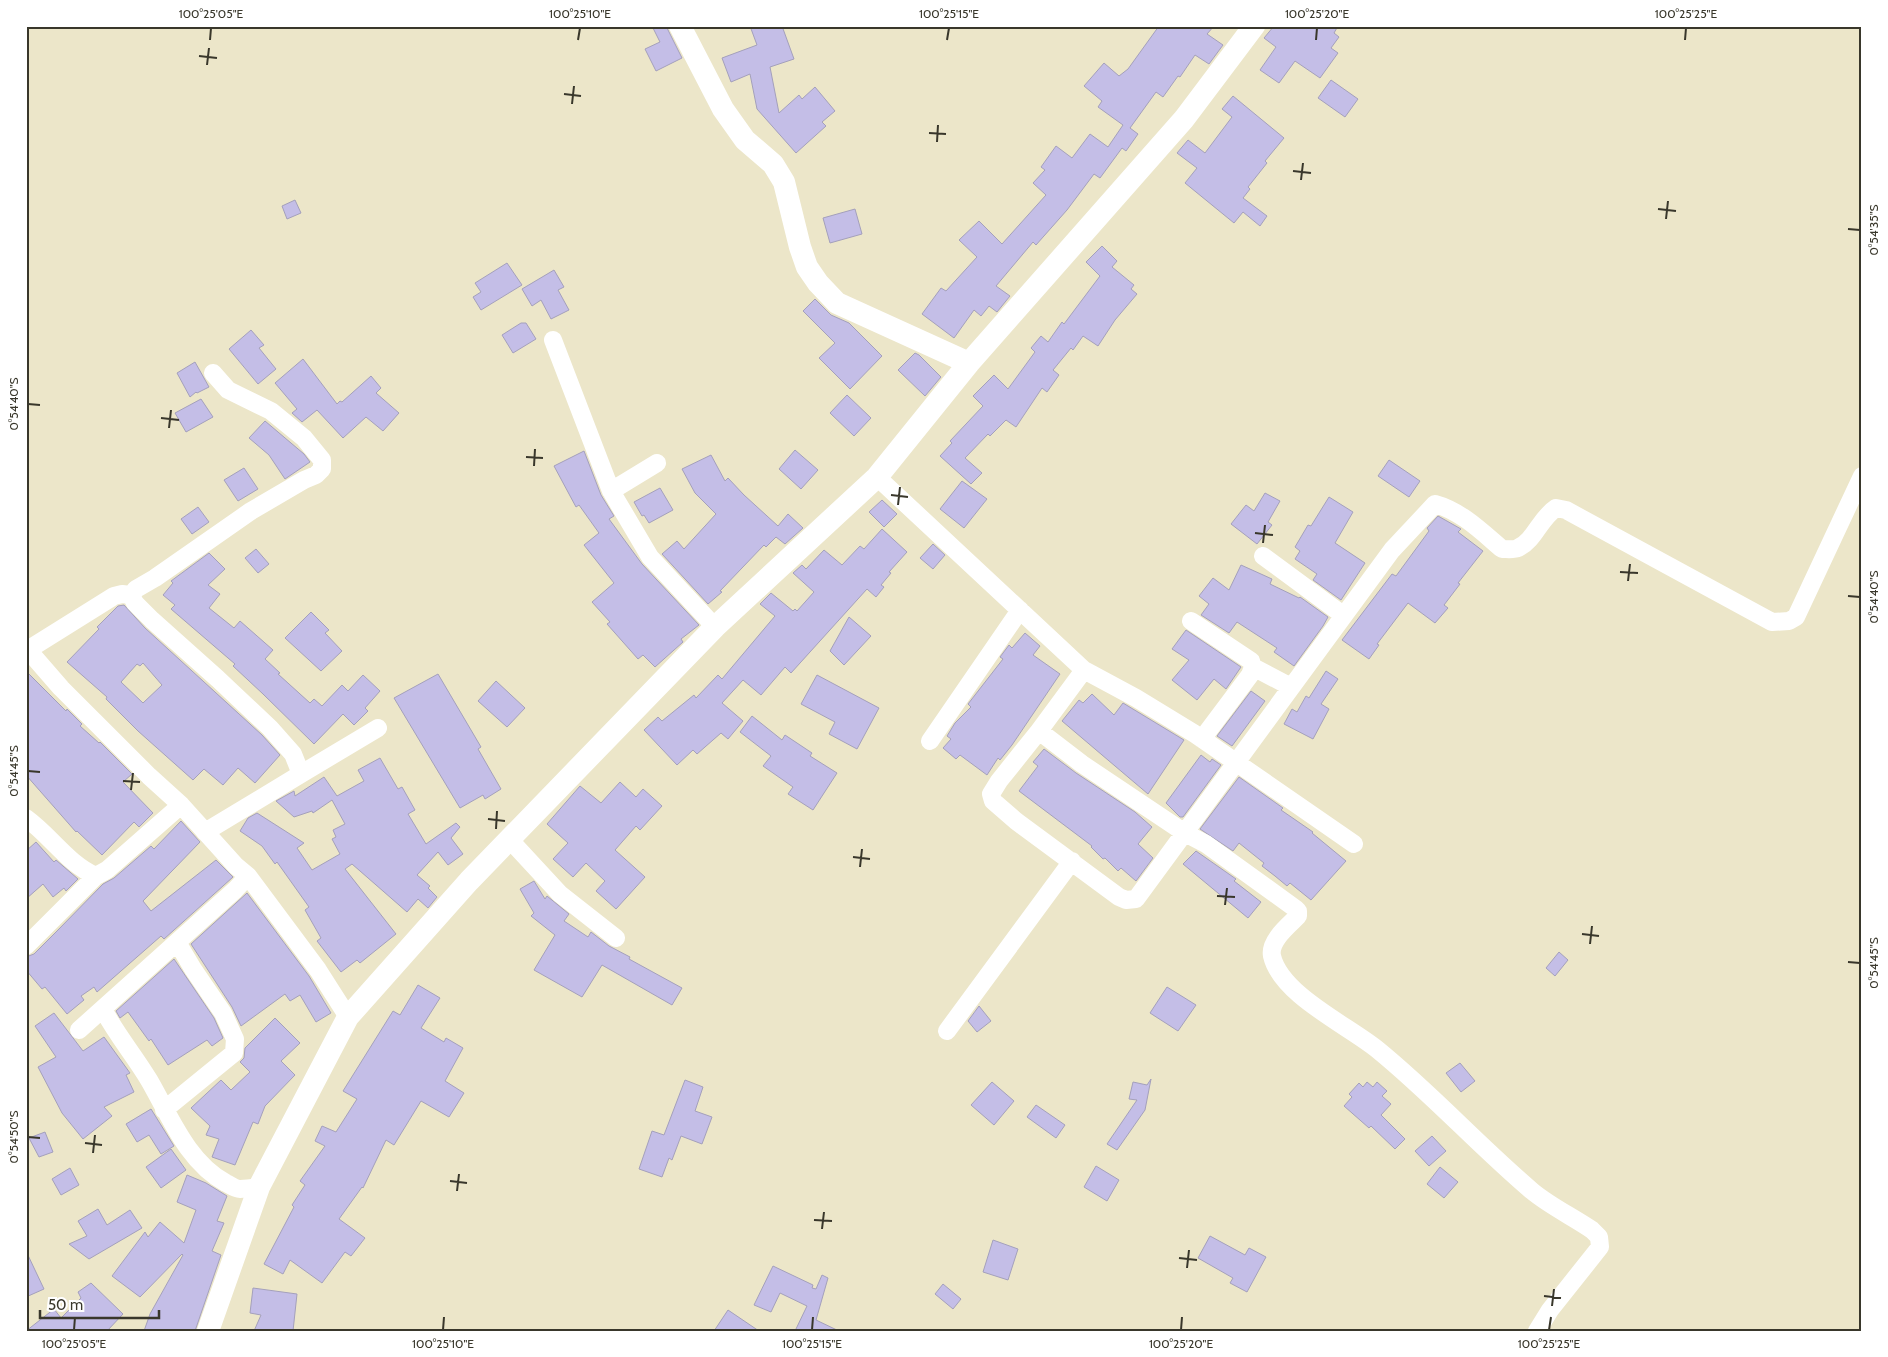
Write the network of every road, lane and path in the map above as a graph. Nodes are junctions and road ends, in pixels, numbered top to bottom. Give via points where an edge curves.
1 (680, 26) edge
2 (1254, 26) edge
3 (553, 340) dead end
4 (969, 363) junction
5 (213, 373) dead end
6 (657, 464) dead end
7 (1862, 476) edge
8 (877, 477) junction
9 (611, 491) junction
10 (1263, 556) dead end
11 (131, 596) junction
12 (1020, 610) junction
13 (1343, 616) junction
14 (1192, 621) dead end
15 (715, 627) junction
16 (27, 650) edge
17 (1252, 667) junction
18 (1084, 670) junction
19 (1291, 687) junction
20 (378, 728) dead end
21 (1039, 731) junction
22 (1202, 739) junction
23 (930, 741) dead end
24 (1236, 764) junction
25 (301, 774) junction
26 (181, 805) junction
27 (26, 818) edge
28 (205, 832) junction
29 (1185, 832) junction
30 (510, 840) junction
31 (1354, 844) dead end
32 (1072, 861) junction
33 (96, 876) junction
34 (248, 876) junction
35 (616, 938) dead end
36 (177, 942) junction
37 (26, 946) edge
38 (103, 1009) junction
39 (348, 1017) junction
40 (80, 1030) dead end
41 (947, 1031) dead end
42 (164, 1110) junction
43 (259, 1187) junction
44 (208, 1331) edge
45 (1537, 1331) edge

1 - 4 street via 723,108 745,140 773,164 784,182 805,260 818,283 838,303
2 - 4 street via 1184,119
3 - 9 street
4 - 8 street
5 - 11 street via 228,390 271,411 304,438 322,460 322,469 251,511 136,589
6 - 9 street
7 - 13 street via 1796,617 1789,621 1772,622 1566,510 1556,508 1547,514 1528,541 1517,549 1502,549 1468,520 1434,504 1392,550
8 - 12 street
8 - 15 street
9 - 15 street via 650,557
10 - 13 street
11 - 16 street via 114,596
11 - 25 street via 152,620 270,728 293,754
12 - 18 street
12 - 23 street
13 - 19 street
14 - 17 street via 1251,661
15 - 30 street
16 - 26 street via 61,688
17 - 19 street
17 - 22 street via 1250,675
18 - 21 street
18 - 22 street
19 - 24 street
20 - 25 street
21 - 29 street via 1082,764
21 - 32 street via 999,781 991,794 992,801
22 - 24 street
24 - 29 street
24 - 31 street
25 - 28 street
26 - 28 street
26 - 33 street
27 - 33 street via 74,862
28 - 34 street
29 - 32 street via 1136,899 1119,897
29 - 45 street via 1298,912 1272,948 1272,957 1281,974 1308,1002 1378,1050 1533,1193 1599,1237 1600,1246
30 - 35 street via 560,894
30 - 39 street via 469,881
32 - 41 street
33 - 37 street
34 - 36 street
34 - 39 street via 318,970
36 - 38 street
36 - 42 street via 223,1013 235,1039 234,1053
38 - 40 street
38 - 42 street via 149,1080
39 - 43 street
42 - 43 street via 172,1126 200,1162 218,1178 238,1189
43 - 44 street

